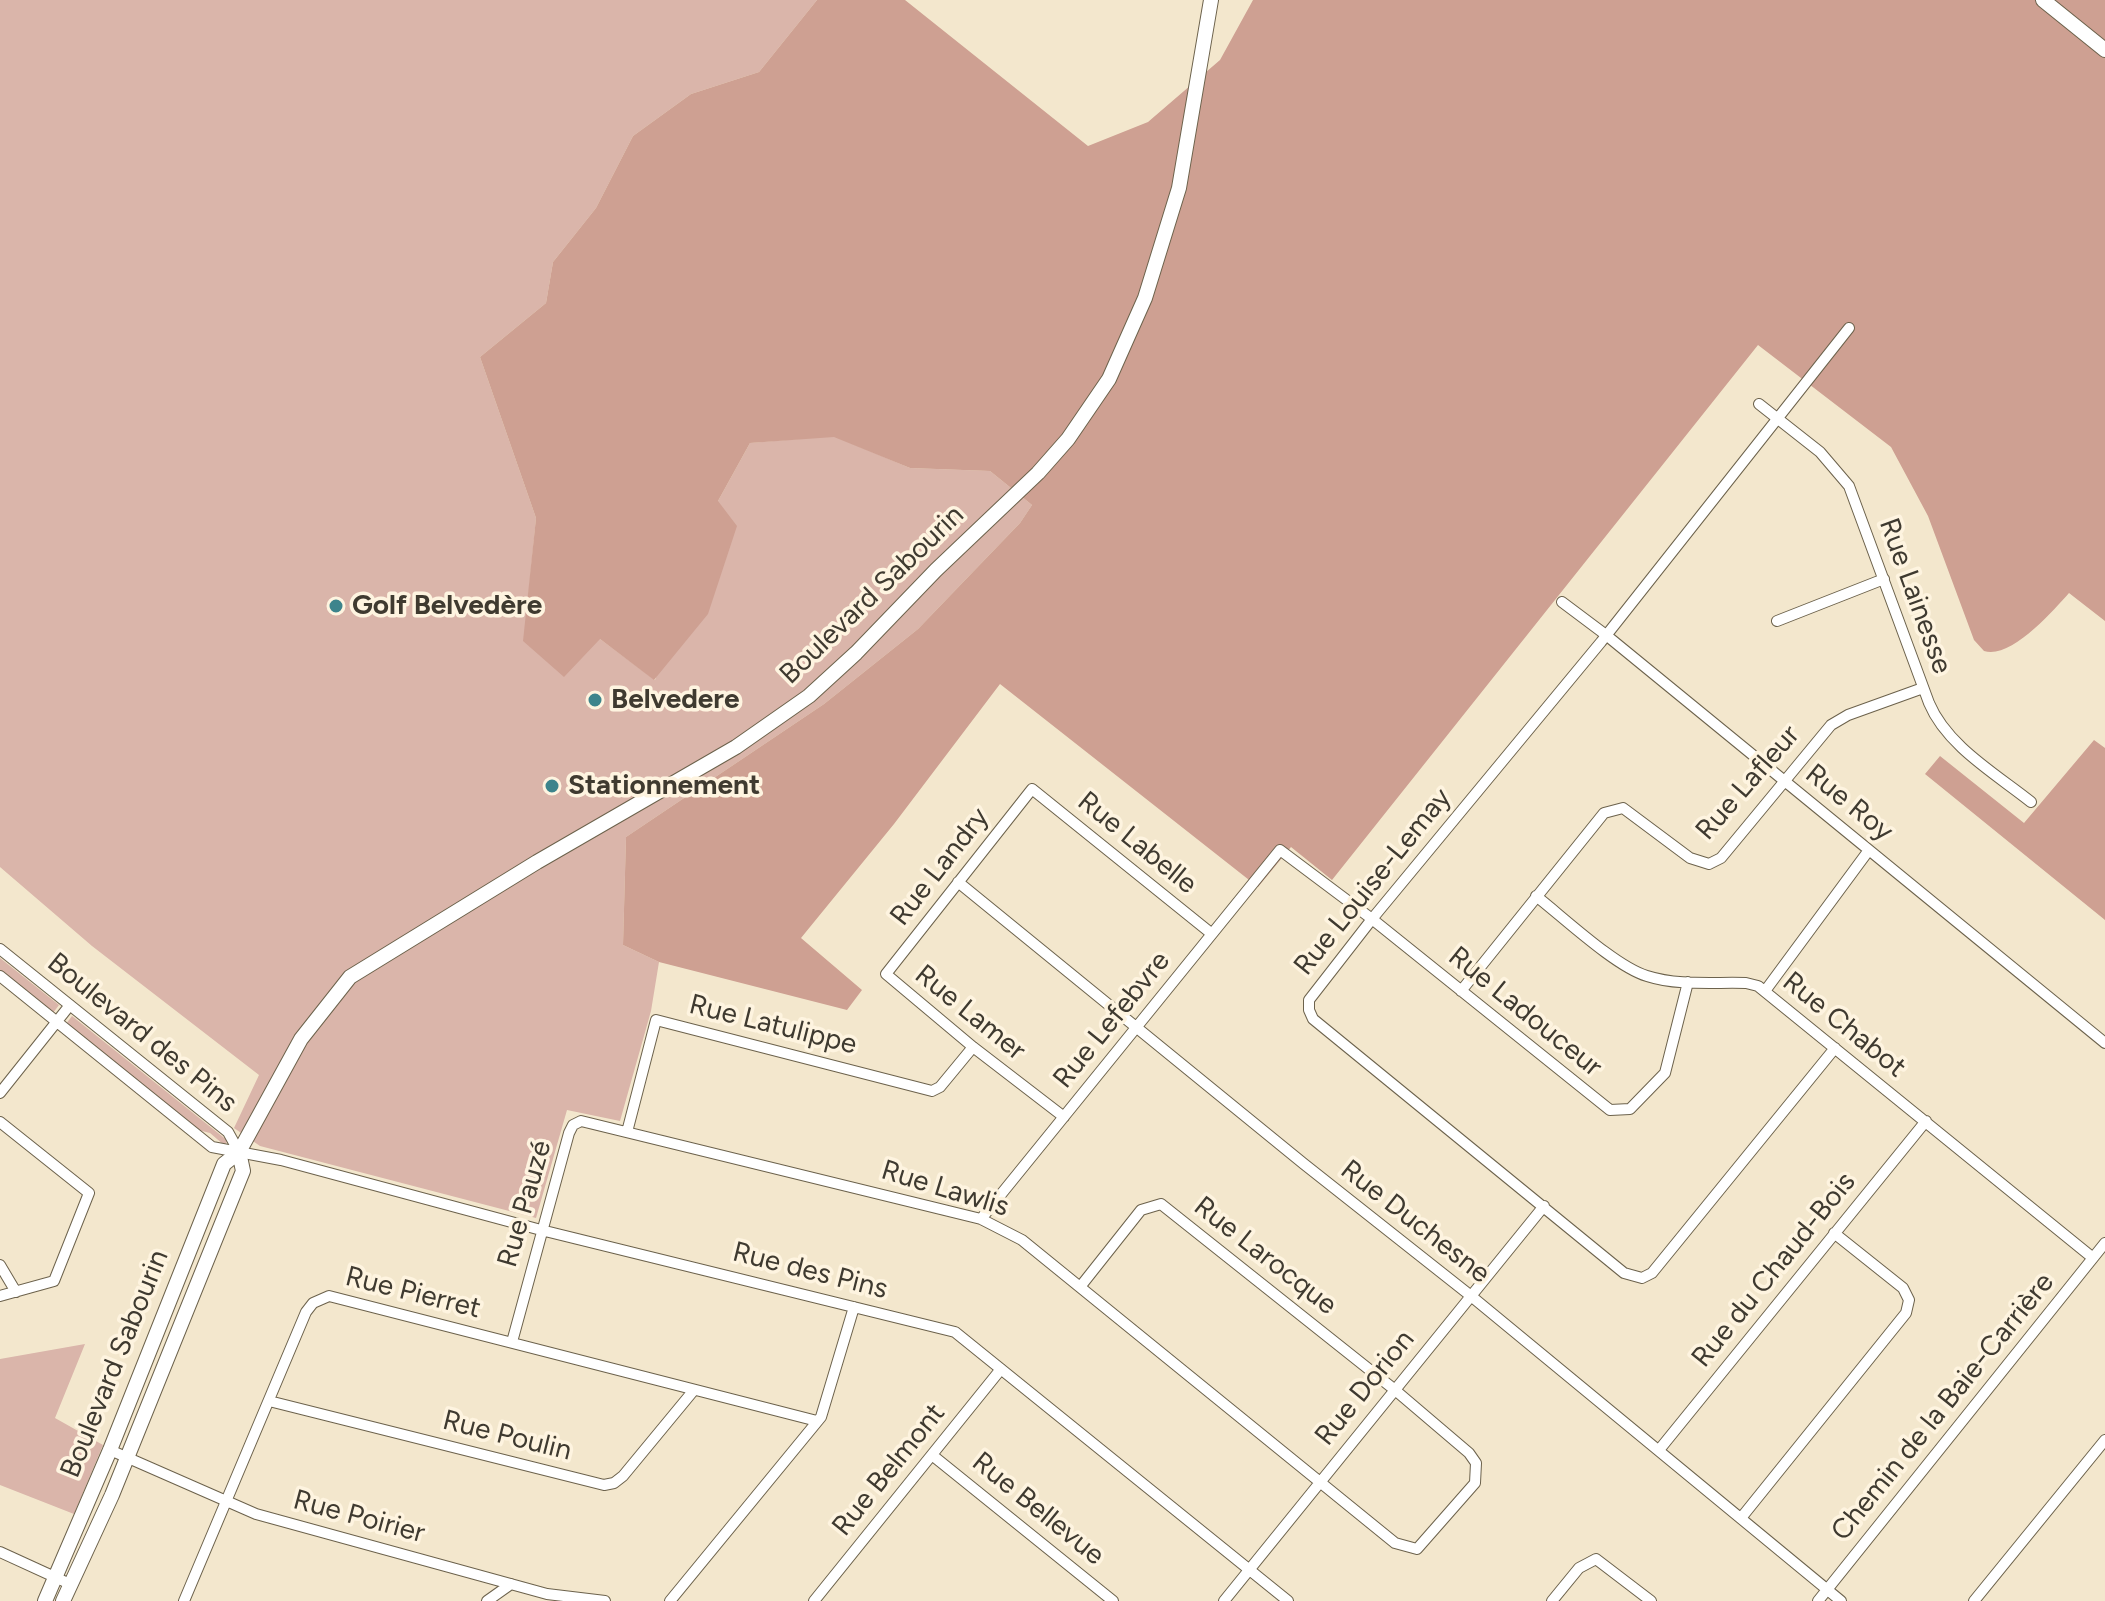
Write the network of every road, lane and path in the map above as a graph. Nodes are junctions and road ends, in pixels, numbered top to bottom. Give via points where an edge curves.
1 (1211, 0) edge
2 (2043, 0) edge
3 (2105, 50) edge
4 (1849, 328) dead end
5 (1759, 404) dead end
6 (1779, 419) junction
7 (1884, 579) junction
8 (1562, 602) dead end
9 (1777, 621) dead end
10 (1606, 635) junction
11 (1923, 688) junction
12 (1784, 780) junction
13 (1032, 789) joint
14 (2031, 802) dead end
15 (1280, 850) joint
16 (1869, 850) junction
17 (958, 882) junction
18 (1536, 896) junction
19 (1372, 919) junction
20 (1212, 934) junction
21 (0, 949) edge
22 (886, 974) joint
23 (0, 976) edge
24 (1688, 982) junction
25 (1461, 991) junction
26 (1765, 991) junction
27 (70, 1005) junction
28 (57, 1022) junction
29 (1137, 1027) junction
30 (2105, 1043) edge
31 (973, 1047) junction
32 (1835, 1048) junction
33 (0, 1093) edge
34 (1064, 1117) junction
35 (1926, 1121) junction
36 (0, 1122) edge
37 (573, 1125) joint
38 (627, 1132) junction
39 (239, 1152) junction
40 (1544, 1206) junction
41 (981, 1219) junction
42 (541, 1230) junction
43 (1834, 1233) junction
44 (2105, 1243) edge
45 (2093, 1258) junction
46 (0, 1265) edge
47 (1080, 1287) junction
48 (16, 1292) junction
49 (0, 1296) edge
50 (1471, 1296) junction
51 (854, 1307) junction
52 (512, 1342) junction
53 (1001, 1369) junction
54 (694, 1390) junction
55 (1395, 1390) junction
56 (269, 1401) junction
57 (817, 1421) junction
58 (2105, 1440) edge
59 (110, 1450) junction
60 (1659, 1450) junction
61 (932, 1455) junction
62 (126, 1457) junction
63 (1319, 1483) junction
64 (226, 1500) junction
65 (1741, 1518) junction
66 (0, 1552) edge
67 (1249, 1570) junction
68 (54, 1577) junction
69 (70, 1584) junction
70 (511, 1584) junction
71 (1828, 1589) junction
72 (45, 1601) edge
73 (63, 1601) edge
74 (184, 1601) edge
75 (487, 1601) edge
76 (605, 1601) edge
77 (670, 1601) edge
78 (814, 1601) edge
79 (1113, 1601) edge
80 (1224, 1601) edge
81 (1288, 1601) edge
82 (1552, 1601) edge
83 (1651, 1601) edge
84 (1818, 1601) edge
85 (1841, 1601) edge
86 (1974, 1601) edge

1 - 39 street, Boulevard Sabourin via 1179,188 1154,271 1109,379 1068,439 809,696 723,754 350,977 301,1039
2 - 3 street
4 - 6 street, Rue Louise-Lemay
5 - 6 street, Rue Lainesse
6 - 7 street, Rue Lainesse via 1845,479
6 - 10 street, Rue Louise-Lemay
7 - 9 street
7 - 11 street, Rue Lainesse
8 - 10 street, Rue Roy
10 - 12 street, Rue Roy
10 - 19 street, Rue Louise-Lemay
11 - 12 street, Rue Lafleur via 1837,721
11 - 14 street, Rue Lainesse via 1945,731
12 - 16 street, Rue Roy
12 - 18 street, Rue Lafleur via 1721,858 1709,864 1690,858 1623,808 1604,813
13 - 17 street, Rue Landry
13 - 20 street, Rue Labelle
15 - 19 street, Rue Ladouceur
15 - 20 street, Rue Lefebvre
16 - 26 street
16 - 30 street, Rue Roy
17 - 22 street, Rue Landry
17 - 29 street, Rue Duchesne
18 - 24 street, Rue Chabot via 1639,973
18 - 25 street, Rue Lafleur
19 - 25 street, Rue Ladouceur
19 - 40 street, Rue Louise-Lemay via 1316,988 1309,1000 1313,1019
20 - 29 street, Rue Lefebvre
21 - 27 street, Boulevard des Pins
22 - 31 street, Rue Lamer
23 - 28 street, Boulevard des Pins
24 - 25 street, Rue Ladouceur via 1665,1073 1630,1109 1610,1110
24 - 26 street, Rue Chabot via 1746,983
26 - 32 street, Rue Chabot
27 - 28 street
27 - 39 street, Boulevard des Pins via 228,1132
28 - 33 street
28 - 39 street, Boulevard des Pins via 212,1147
29 - 34 street, Rue Lefebvre
29 - 50 street, Rue Duchesne
31 - 34 street, Rue Lamer
31 - 38 street, Rue Latulippe via 932,1091 656,1020
32 - 35 street, Rue Chabot
32 - 40 street, Rue Louise-Lemay via 1652,1273 1642,1278 1624,1273
34 - 41 street, Rue Lefebvre
35 - 43 street, Rue du Chaud-Bois
35 - 45 street, Rue Chabot
36 - 48 street via 89,1193 54,1281
37 - 38 street, Rue Lawlis via 581,1121
37 - 42 street, Rue Pauzé
38 - 41 street, Rue Lawlis
39 - 42 street, Rue des Pins
39 - 59 street, Boulevard Sabourin via 224,1164
39 - 62 street, Boulevard Sabourin via 243,1171
40 - 50 street, Rue Dorion
41 - 47 street, Rue Lawlis via 1022,1240
42 - 51 street, Rue des Pins
42 - 52 street, Rue Pauzé
43 - 60 street, Rue du Chaud-Bois
43 - 65 street via 1903,1288 1909,1300 1906,1313
44 - 45 street, Chemin de la Baie-Carrière
45 - 71 street, Chemin de la Baie-Carrière
46 - 48 street
47 - 55 street, Rue Larocque via 1141,1210 1161,1204
47 - 63 street, Rue Lawlis
48 - 49 street
50 - 55 street, Rue Dorion
50 - 60 street, Rue Duchesne
51 - 53 street, Rue des Pins via 955,1332
51 - 57 street
52 - 54 street, Rue Pierret
52 - 56 street, Rue Pierret via 329,1296 306,1312
53 - 61 street, Rue Belmont
53 - 67 street, Rue des Pins
54 - 56 street, Rue Poulin via 623,1476 604,1485
54 - 57 street, Rue Pierret
55 - 63 street, Rue Dorion
55 - 63 street, Rue Lawlis via 1469,1453 1476,1463 1475,1483 1417,1549 1395,1543
56 - 64 street, Rue Pierret
57 - 77 street
58 - 86 street
59 - 62 street, Rue Poirier
59 - 68 street, Boulevard Sabourin
60 - 65 street, Rue Duchesne
61 - 78 street, Rue Belmont
61 - 79 street, Rue Bellevue
62 - 64 street, Rue Poirier
62 - 69 street, Boulevard Sabourin
63 - 67 street, Rue Dorion
64 - 70 street, Rue Poirier via 256,1514
64 - 74 street, Rue Pierret
65 - 71 street, Rue Duchesne
66 - 68 street
67 - 80 street, Rue Dorion
67 - 81 street, Rue des Pins
68 - 69 street
68 - 72 street, Boulevard Sabourin
69 - 73 street, Boulevard Sabourin
70 - 75 street
70 - 76 street, Rue Poirier
71 - 84 street, Chemin de la Baie-Carrière
71 - 85 street, Rue Duchesne
82 - 83 street via 1579,1568 1596,1559

